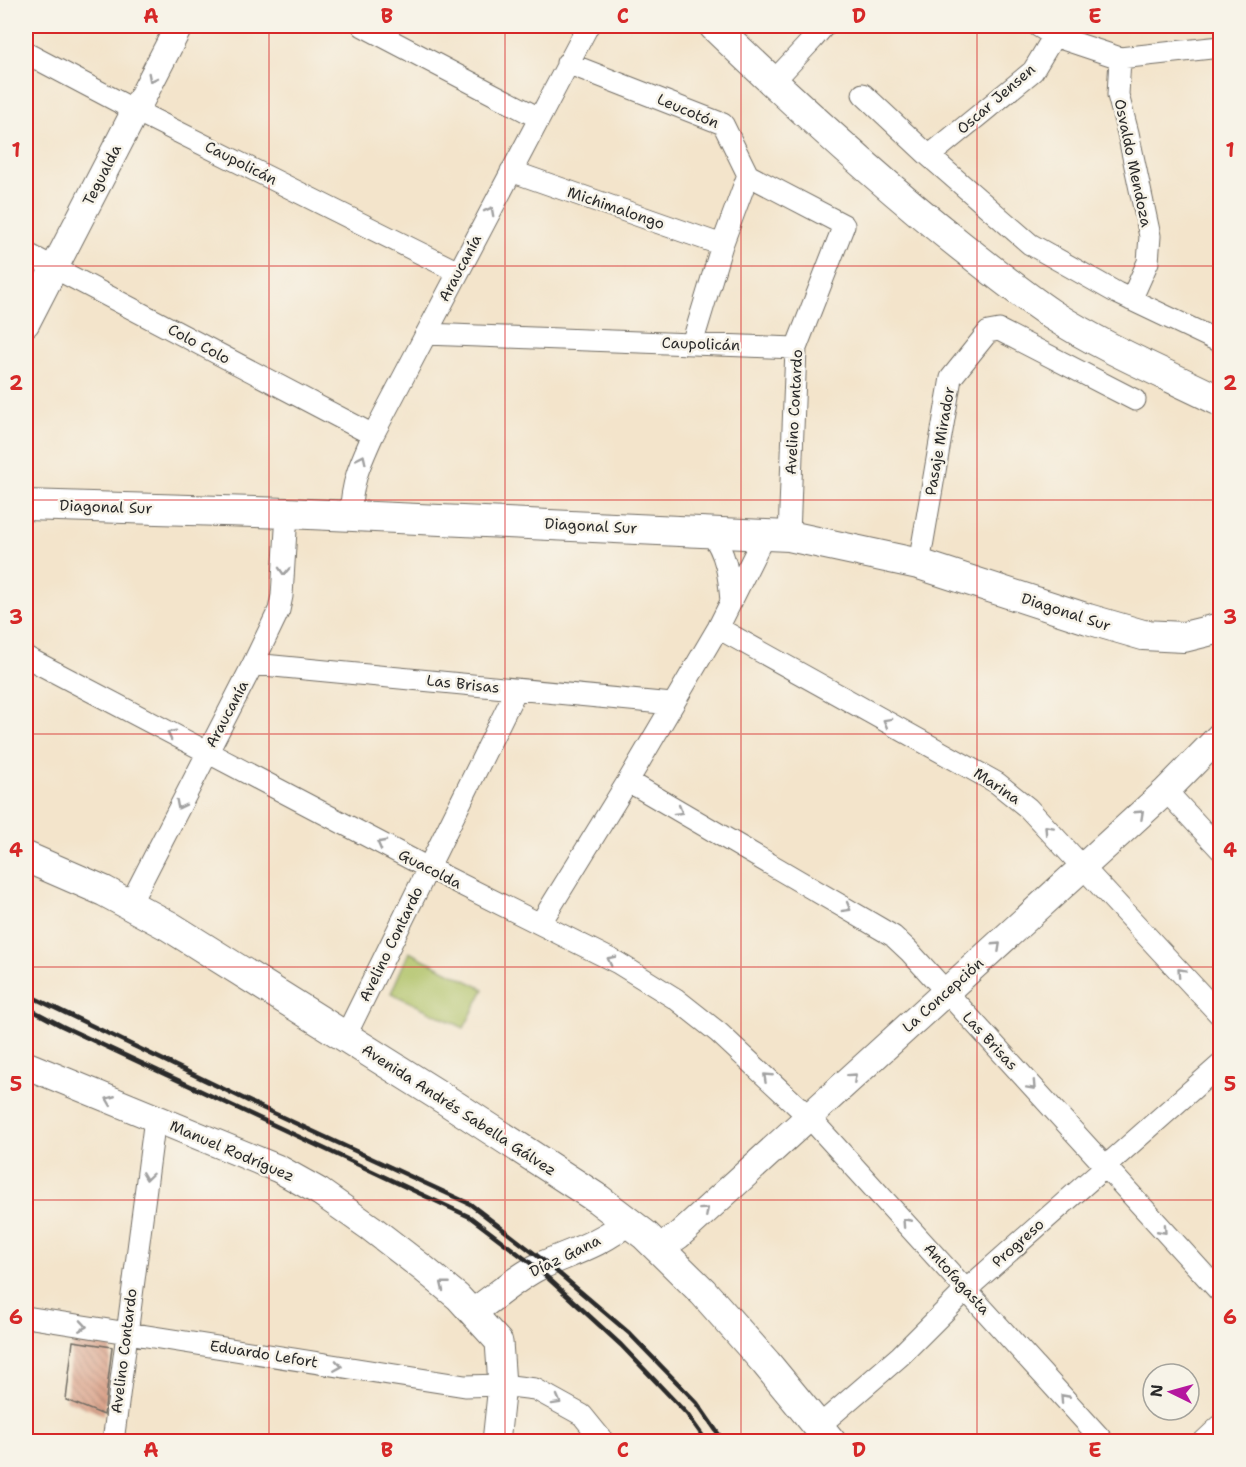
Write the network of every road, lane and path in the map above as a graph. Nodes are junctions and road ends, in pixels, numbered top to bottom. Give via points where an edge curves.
1 (178, 26) edge
2 (363, 26) edge
3 (588, 26) edge
4 (714, 26) edge
5 (824, 26) edge
6 (1046, 31) edge
7 (1221, 47) edge
8 (26, 53) edge
9 (1120, 58) junction
10 (567, 63) junction
11 (773, 82) junction
12 (864, 94) dead end
13 (136, 111) junction
14 (539, 118) junction
15 (930, 156) junction
16 (511, 171) junction
17 (748, 175) junction
18 (722, 244) junction
19 (26, 253) edge
20 (54, 268) junction
21 (458, 272) junction
22 (1131, 300) junction
23 (26, 323) edge
24 (426, 334) junction
25 (1221, 342) edge
26 (692, 344) junction
27 (795, 348) junction
28 (1135, 400) dead end
29 (1221, 401) edge
30 (374, 435) junction
31 (26, 505) edge
32 (287, 513) junction
33 (350, 516) junction
34 (710, 532) junction
35 (777, 535) junction
36 (919, 564) junction
37 (731, 602) junction
38 (718, 628) junction
39 (1221, 628) edge
40 (26, 657) edge
41 (253, 664) junction
42 (516, 690) junction
43 (672, 704) junction
44 (1221, 736) edge
45 (207, 753) junction
46 (628, 782) junction
47 (1166, 790) junction
48 (1221, 849) edge
49 (26, 857) edge
50 (1083, 867) junction
51 (428, 868) junction
52 (130, 904) junction
53 (540, 924) junction
54 (946, 993) junction
55 (1221, 1015) edge
56 (345, 1037) junction
57 (26, 1065) edge
58 (1221, 1065) edge
59 (809, 1117) junction
60 (155, 1118) junction
61 (1105, 1166) junction
62 (628, 1221) junction
63 (660, 1248) junction
64 (967, 1289) junction
65 (1221, 1292) edge
66 (473, 1312) junction
67 (26, 1317) edge
68 (126, 1332) junction
69 (502, 1385) junction
70 (1221, 1426) edge
71 (825, 1433) edge
72 (114, 1442) edge
73 (496, 1442) edge
74 (604, 1442) edge
75 (1104, 1442) edge
76 (1203, 1442) edge

1 -> 13 street, Tegualda
2 - 14 street
3 - 10 street, Araucanía
4 - 11 main road
5 - 11 street
6 - 9 street
6 - 15 street, Oscar Jensen via 1033,71
7 - 9 street
8 - 13 street, Caupolicán
9 - 22 street, Osvaldo Mendoza via 1118,95 1150,236 1148,262
10 - 14 street, Araucanía
10 - 17 street, Leucotón via 723,124
11 - 29 main road via 891,189 1026,297 1081,333
12 - 15 street
13 - 20 street, Tegualda
13 - 21 street, Caupolicán
14 - 16 street, Araucanía
15 - 22 street via 1030,244
16 - 18 street, Michimalongo
21 -> 16 street, Araucanía
17 - 18 street
17 - 27 street, Avelino Contardo via 844,225
18 - 26 street
19 - 20 street, Colo Colo
20 - 23 street, Tegualda
20 - 30 street, Colo Colo
21 - 24 street, Araucanía
22 - 25 street
24 - 26 street, Caupolicán
24 - 30 street, Araucanía
26 - 27 street, Caupolicán
27 - 35 street, Avelino Contardo
28 - 36 street, Pasaje Mirador via 999,330 988,332 951,378
33 -> 30 street, Araucanía via 354,480
31 - 32 main road, Diagonal Sur
32 - 33 main road, Diagonal Sur
32 -> 41 street, Araucanía via 279,610
33 - 34 main road, Diagonal Sur
34 - 35 main road, Diagonal Sur
34 - 37 street via 727,567
35 - 36 main road, Diagonal Sur
35 - 37 street, Avelino Contardo
36 - 39 main road, Diagonal Sur via 1143,635 1184,637
37 - 38 street, Avelino Contardo
38 - 43 street, Avelino Contardo
50 -> 38 street, Marina via 1028,808 997,783
45 -> 40 street, Guacolda
41 - 42 street, Las Brisas
41 - 45 street, Araucanía
42 - 43 street, Las Brisas
42 - 51 street, Avelino Contardo
43 - 46 street, Avelino Contardo
44 - 47 street, La Concepción
51 -> 45 street, Guacolda
45 -> 52 street, Araucanía
46 - 53 street, Avelino Contardo
46 -> 54 street, Las Brisas via 893,936
47 - 48 street
50 -> 47 street, La Concepción
49 - 52 main road, Avenida Andrés Sabella Gálvez
54 -> 50 street, La Concepción
55 -> 50 street, Marina
51 - 53 street, Guacolda
51 - 56 street, Avelino Contardo
52 - 56 main road, Avenida Andrés Sabella Gálvez
59 -> 53 street, Guacolda via 719,1033 676,999 618,963
59 -> 54 street, La Concepción
54 -> 61 street, Las Brisas
56 - 62 main road, Avenida Andrés Sabella Gálvez
60 -> 57 street, Manuel Rodríguez
58 - 61 street, Progreso
63 -> 59 street, La Concepción
64 -> 59 street, Antofagasta
66 -> 60 street, Manuel Rodríguez via 424,1269 320,1192 279,1169
60 -> 68 street, Avelino Contardo
61 - 64 street, Progreso
61 -> 65 street, Las Brisas
62 - 63 main road, Avenida Andrés Sabella Gálvez
62 - 66 street, Díaz Gana via 577,1252 537,1268
63 - 71 main road, Avenida Andrés Sabella Gálvez
64 - 71 street, Progreso
75 -> 64 street, Antofagasta
66 - 69 street, Manuel Rodríguez via 499,1342
67 -> 68 street, Eduardo Lefort
68 -> 69 street, Eduardo Lefort via 465,1386
68 - 72 street, Avelino Contardo
69 - 73 street
69 -> 74 street via 535,1389 582,1415
70 - 76 street

